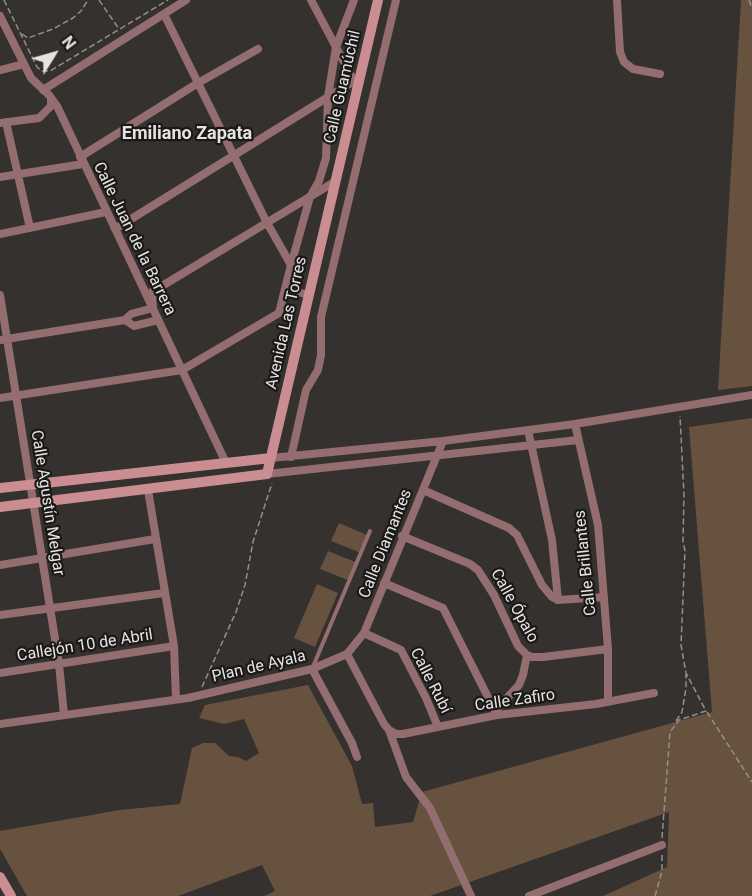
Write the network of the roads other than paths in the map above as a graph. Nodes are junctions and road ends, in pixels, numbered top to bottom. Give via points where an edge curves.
1 (186, 0) edge
2 (311, 0) edge
3 (354, 0) edge
4 (378, 0) edge
5 (396, 0) edge
6 (617, 0) edge
7 (164, 14) junction
8 (0, 16) edge
9 (0, 26) edge
10 (9, 33) junction
11 (336, 47) junction
12 (258, 49) dead end
13 (24, 64) junction
14 (0, 70) edge
15 (660, 74) dead end
16 (376, 80) junction
17 (357, 82) junction
18 (198, 83) junction
19 (43, 90) junction
20 (328, 97) junction
21 (51, 98) junction
22 (3, 122) edge
23 (234, 156) junction
24 (82, 160) junction
25 (17, 174) junction
26 (0, 177) edge
27 (337, 180) junction
28 (310, 197) junction
29 (106, 212) junction
30 (266, 221) junction
31 (30, 228) junction
32 (115, 229) junction
33 (0, 234) edge
34 (291, 265) junction
35 (286, 288) junction
36 (0, 295) edge
37 (309, 295) junction
38 (153, 308) junction
39 (125, 320) junction
40 (158, 320) junction
41 (4, 340) edge
42 (182, 370) junction
43 (752, 395) edge
44 (17, 396) junction
45 (0, 398) edge
46 (574, 424) junction
47 (528, 430) junction
48 (578, 440) junction
49 (443, 441) junction
50 (531, 446) junction
51 (437, 456) junction
52 (291, 457) junction
53 (271, 458) junction
54 (226, 463) junction
55 (271, 474) junction
56 (31, 485) junction
57 (0, 488) edge
58 (148, 490) junction
59 (423, 490) junction
60 (34, 503) junction
61 (0, 507) edge
62 (370, 531) dead end
63 (402, 536) junction
64 (155, 539) junction
65 (42, 558) junction
66 (0, 565) edge
67 (384, 583) junction
68 (164, 593) junction
69 (604, 597) junction
70 (558, 600) junction
71 (50, 608) junction
72 (0, 615) edge
73 (364, 633) junction
74 (174, 646) junction
75 (608, 649) junction
76 (347, 654) junction
77 (527, 655) junction
78 (59, 664) junction
79 (312, 669) junction
80 (0, 673) edge
81 (654, 693) dead end
82 (176, 699) junction
83 (608, 702) junction
84 (496, 713) junction
85 (64, 715) junction
86 (0, 724) edge
87 (387, 727) junction
88 (438, 727) junction
89 (357, 757) dead end
90 (662, 845) road end
91 (0, 877) edge
92 (11, 896) edge
93 (471, 896) edge
94 (529, 896) edge

1 - 7 street
2 - 11 street
3 - 11 street, Avenida Las Torres
4 - 17 street, Calle Guamúchil
5 - 16 street
6 - 15 street via 619,46 624,62 633,69
7 - 18 street
7 - 19 street
8 - 10 street, Calle Juan de la Barrera
9 - 10 street
10 - 13 street, Calle Juan de la Barrera
11 - 17 street
11 - 20 street, Avenida Las Torres
12 - 18 street
13 - 14 street
13 - 19 street, Calle Juan de la Barrera
16 - 17 street
16 - 52 street via 321,317 318,370 306,390
17 - 20 street
17 - 27 street, Calle Guamúchil
18 - 23 street
18 - 24 street
19 - 21 street, Calle Juan de la Barrera
20 - 23 street
20 - 28 street, Avenida Las Torres via 326,158
21 - 22 street via 51,106 39,118
21 - 24 street, Calle Juan de la Barrera
22 - 25 street
23 - 30 street
23 - 32 street
24 - 25 street
24 - 29 street, Calle Juan de la Barrera
25 - 26 street
25 - 31 street
27 - 28 street
27 - 37 street, Avenida Las Torres
28 - 30 street
28 - 34 street, Avenida Las Torres
29 - 31 street
29 - 32 street, Calle Juan de la Barrera
30 - 34 street
30 - 38 street via 152,292
31 - 33 street
32 - 38 street, Calle Juan de la Barrera
34 - 35 street, Avenida Las Torres
35 - 37 street
35 - 42 street, Avenida Las Torres via 279,313
36 - 41 street, Calle Agustín Melgar
37 - 53 street, Avenida Las Torres
38 - 39 street via 131,314
38 - 40 street, Calle Juan de la Barrera
39 - 40 street via 134,326
39 - 41 street
40 - 42 street, Calle Juan de la Barrera
41 - 44 street, Calle Agustín Melgar
42 - 44 street
42 - 54 street, Calle Juan de la Barrera
43 - 46 street
44 - 45 street
44 - 56 street, Calle Agustín Melgar
46 - 47 street
46 - 48 street, Calle Brillantes
47 - 49 street
47 - 50 street
48 - 50 street
48 - 69 street, Calle Brillantes via 598,525
49 - 51 street, Calle Diamantes
49 - 52 street
50 - 51 street
50 - 70 street via 552,540
51 - 55 street
51 - 59 street, Calle Diamantes
52 - 53 street
53 - 54 street
53 - 55 street, Avenida Las Torres
54 - 56 street
55 - 58 street
56 - 57 street
56 - 60 street, Calle Agustín Melgar
58 - 60 street
58 - 64 street
59 - 63 street, Calle Diamantes
59 - 70 street via 509,528 517,535 546,590
60 - 61 street
60 - 65 street, Calle Agustín Melgar
62 - 79 lane
63 - 67 street, Calle Diamantes
63 - 77 street, Calle Ópalo via 478,570 518,646
64 - 65 street
64 - 68 street
65 - 66 street
65 - 71 street, Calle Agustín Melgar
67 - 73 street, Calle Diamantes
67 - 84 street via 443,608
68 - 71 street
68 - 74 street
69 - 70 street
69 - 75 street, Calle Brillantes
71 - 72 street
71 - 78 street, Calle Agustín Melgar
73 - 76 street, Calle Diamantes
73 - 88 street, Calle Rubí via 401,651
74 - 78 street, Callejón 10 de Abril
74 - 82 street
75 - 77 street, Calle Ópalo via 543,657
75 - 83 street, Calle Brillantes
76 - 79 street, Plan de Ayala
76 - 87 street
77 - 84 street via 519,685
78 - 80 street, Callejón 10 de Abril
78 - 85 street, Calle Agustín Melgar
79 - 82 street, Plan de Ayala
79 - 89 street
81 - 83 street, Calle Zafiro
82 - 85 street, Plan de Ayala
83 - 84 street, Calle Zafiro
84 - 88 street, Calle Zafiro
85 - 86 street, Plan de Ayala
87 - 88 street, Calle Zafiro via 396,734
87 - 93 street via 406,777 430,808
90 - 94 street
91 - 92 street

